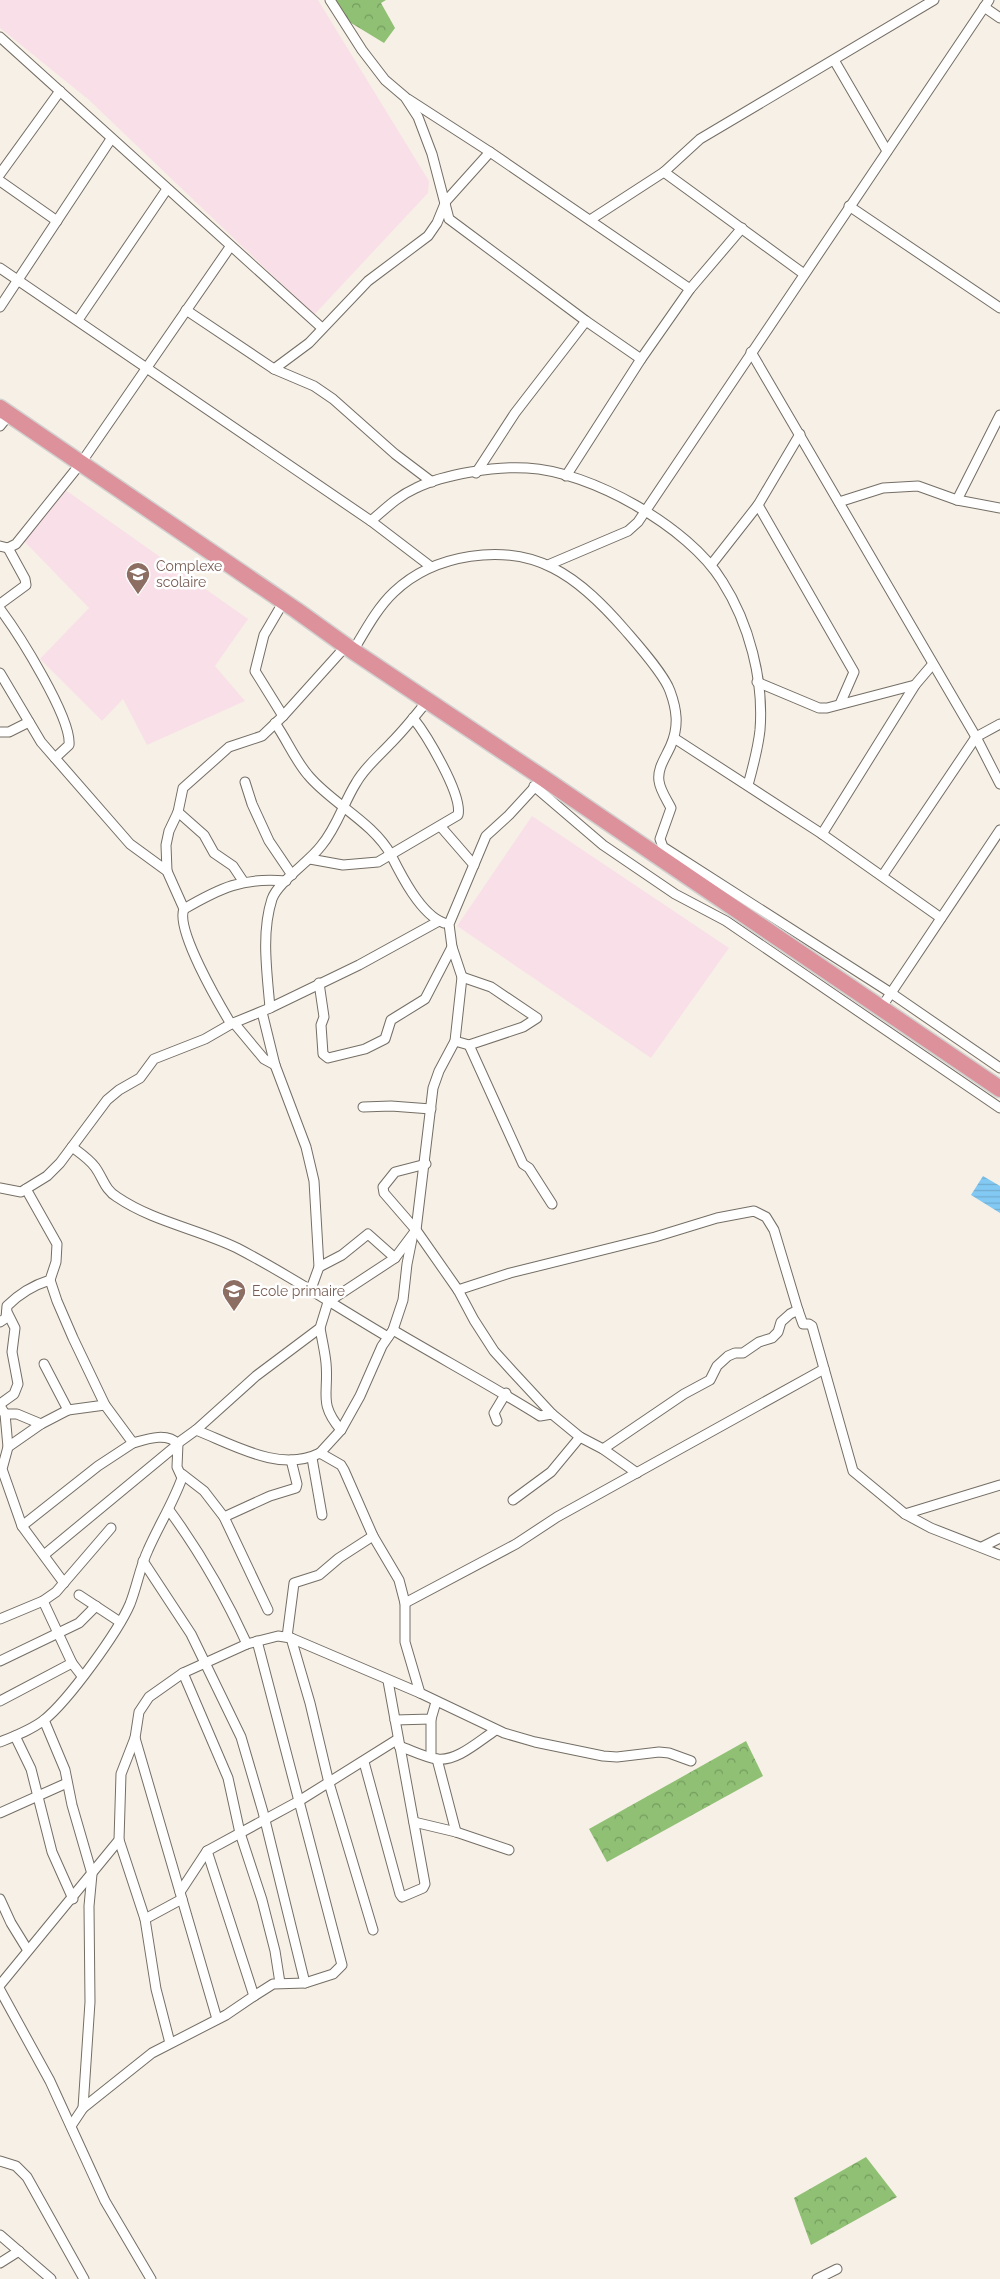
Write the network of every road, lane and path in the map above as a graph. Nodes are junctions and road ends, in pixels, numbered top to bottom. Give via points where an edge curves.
1 (330, 0) edge
2 (934, 0) edge
3 (987, 3) edge
4 (1000, 18) edge
5 (1, 40) edge
6 (834, 60) junction
7 (60, 91) junction
8 (405, 97) junction
9 (111, 139) junction
10 (887, 151) junction
11 (490, 152) junction
12 (664, 172) junction
13 (0, 174) edge
14 (0, 182) edge
15 (167, 189) junction
16 (446, 201) junction
17 (849, 206) junction
18 (590, 220) junction
19 (57, 221) junction
20 (742, 228) junction
21 (230, 248) junction
22 (0, 268) edge
23 (804, 274) junction
24 (18, 280) junction
25 (690, 290) junction
26 (0, 307) edge
27 (1000, 308) edge
28 (186, 310) junction
29 (78, 320) junction
30 (586, 321) junction
31 (322, 328) junction
32 (751, 352) junction
33 (641, 359) junction
34 (148, 367) junction
35 (274, 369) junction
36 (1000, 415) edge
37 (3, 416) edge
38 (800, 434) junction
39 (81, 463) junction
40 (476, 473) junction
41 (566, 476) junction
42 (432, 482) junction
43 (956, 500) junction
44 (840, 502) junction
45 (758, 505) junction
46 (1000, 508) edge
47 (646, 511) junction
48 (370, 522) junction
49 (4, 547) edge
50 (711, 564) junction
51 (548, 565) junction
52 (430, 566) junction
53 (284, 602) junction
54 (0, 604) edge
55 (0, 609) edge
56 (349, 648) junction
57 (932, 665) junction
58 (0, 673) edge
59 (757, 682) junction
60 (915, 686) junction
61 (428, 700) junction
62 (840, 704) junction
63 (283, 716) junction
64 (413, 718) junction
65 (29, 722) junction
66 (275, 723) junction
67 (1000, 724) edge
68 (0, 732) edge
69 (976, 737) junction
70 (674, 738) junction
71 (55, 758) junction
72 (245, 782) dead end
73 (539, 782) junction
74 (1000, 784) edge
75 (748, 785) junction
76 (344, 807) junction
77 (178, 812) junction
78 (441, 827) junction
79 (1000, 830) edge
80 (822, 834) junction
81 (390, 855) junction
82 (310, 859) junction
83 (474, 865) junction
84 (166, 871) junction
85 (883, 875) junction
86 (289, 878) junction
87 (243, 881) junction
88 (184, 909) junction
89 (941, 918) junction
90 (439, 921) junction
91 (449, 924) junction
92 (452, 946) junction
93 (462, 977) junction
94 (319, 983) junction
95 (891, 993) junction
96 (880, 1008) junction
97 (266, 1010) junction
98 (232, 1023) junction
99 (455, 1041) junction
100 (469, 1044) junction
101 (276, 1065) junction
102 (1000, 1068) edge
103 (1000, 1089) edge
104 (363, 1107) dead end
105 (1000, 1108) edge
106 (431, 1109) junction
107 (72, 1147) junction
108 (426, 1164) junction
109 (0, 1188) edge
110 (26, 1190) junction
111 (552, 1204) dead end
112 (415, 1233) junction
113 (395, 1258) junction
114 (319, 1267) junction
115 (50, 1280) junction
116 (311, 1289) junction
117 (458, 1290) junction
118 (328, 1302) junction
119 (798, 1310) junction
120 (7, 1312) junction
121 (0, 1322) edge
122 (320, 1328) junction
123 (391, 1333) junction
124 (44, 1364) dead end
125 (824, 1369) junction
126 (506, 1393) junction
127 (105, 1405) junction
128 (2, 1408) edge
129 (68, 1410) junction
130 (552, 1414) junction
131 (496, 1421) dead end
132 (41, 1424) junction
133 (196, 1430) junction
134 (341, 1430) junction
135 (580, 1437) junction
136 (133, 1443) junction
137 (177, 1445) junction
138 (8, 1447) junction
139 (603, 1449) junction
140 (316, 1456) junction
141 (291, 1460) junction
142 (1, 1468) edge
143 (637, 1473) junction
144 (182, 1474) junction
145 (1000, 1485) edge
146 (513, 1500) dead end
147 (169, 1510) junction
148 (905, 1514) junction
149 (322, 1515) dead end
150 (224, 1517) junction
151 (22, 1526) junction
152 (111, 1528) dead end
153 (373, 1536) junction
154 (1000, 1538) edge
155 (982, 1547) junction
156 (44, 1555) junction
157 (1000, 1555) edge
158 (143, 1561) junction
159 (64, 1583) junction
160 (79, 1595) dead end
161 (43, 1600) junction
162 (405, 1603) junction
163 (96, 1606) junction
164 (268, 1610) dead end
165 (0, 1619) edge
166 (120, 1622) junction
167 (57, 1633) junction
168 (289, 1638) junction
169 (256, 1642) junction
170 (247, 1644) junction
171 (0, 1661) edge
172 (206, 1662) junction
173 (72, 1663) junction
174 (183, 1672) junction
175 (82, 1676) junction
176 (388, 1681) junction
177 (420, 1693) junction
178 (0, 1701) edge
179 (436, 1702) junction
180 (431, 1719) junction
181 (44, 1720) junction
182 (395, 1720) junction
183 (496, 1730) junction
184 (15, 1736) junction
185 (135, 1738) junction
186 (0, 1741) edge
187 (398, 1743) junction
188 (434, 1758) junction
189 (691, 1761) dead end
190 (364, 1762) junction
191 (66, 1783) junction
192 (329, 1783) junction
193 (38, 1796) junction
194 (299, 1801) junction
195 (0, 1813) edge
196 (265, 1821) junction
197 (414, 1822) junction
198 (456, 1832) junction
199 (240, 1833) junction
200 (119, 1840) junction
201 (509, 1850) dead end
202 (207, 1851) junction
203 (92, 1874) junction
204 (181, 1896) junction
205 (0, 1898) edge
206 (73, 1899) junction
207 (145, 1918) junction
208 (373, 1930) dead end
209 (27, 1949) junction
210 (280, 1983) junction
211 (305, 1983) junction
212 (0, 1985) edge
213 (0, 1990) edge
214 (254, 1996) junction
215 (217, 2019) junction
216 (170, 2043) junction
217 (83, 2108) junction
218 (71, 2126) junction
219 (0, 2161) edge
220 (0, 2235) edge
221 (19, 2251) junction
222 (0, 2263) edge
223 (837, 2269) dead end
224 (47, 2278) edge
225 (84, 2279) edge
226 (151, 2279) edge
227 (817, 2279) edge

1 - 8 street via 362,50 386,80
2 - 6 street
3 - 4 street
3 - 10 street
5 - 7 street
6 - 10 street
6 - 12 street via 700,139
7 - 9 street
7 - 13 street
8 - 11 street
8 - 16 street via 426,137
9 - 15 street
9 - 19 street
10 - 17 street
11 - 16 street
11 - 18 street
12 - 18 street
12 - 20 street
14 - 19 street
15 - 21 street
15 - 29 street
16 - 30 street via 449,219
16 - 31 street via 428,236 368,281
17 - 23 street
17 - 27 street
18 - 25 street
19 - 24 street
20 - 23 street
20 - 25 street
21 - 28 street
21 - 31 street
22 - 24 street
23 - 32 street
24 - 26 street
24 - 29 street
25 - 33 street
28 - 34 street
28 - 35 street
29 - 34 street
30 - 33 street
30 - 40 street via 515,414
31 - 35 street via 309,343
32 - 38 street
32 - 47 street
33 - 41 street
34 - 39 street
34 - 48 street
35 - 42 street via 314,386 333,399
36 - 43 street
37 - 39 highway
38 - 44 street
38 - 45 street
39 - 49 street via 16,544
39 - 53 highway
40 - 41 street via 527,468
40 - 42 street
41 - 47 street
42 - 48 street via 390,503
43 - 44 street via 918,486 883,488
43 - 46 street
44 - 57 street
45 - 50 street
45 - 62 street via 854,672
47 - 50 street via 680,534
47 - 51 street via 628,531
48 - 52 street
49 - 54 street via 26,585
50 - 59 street via 742,620
51 - 52 street via 523,557 496,555 462,558
51 - 70 street via 613,616 668,686 678,718
52 - 56 street via 394,592
53 - 56 highway
53 - 63 street via 264,635 255,671
55 - 71 street via 27,647 67,727 69,745
56 - 61 highway
56 - 63 street
57 - 60 street
57 - 69 street
58 - 65 street
59 - 62 street via 819,708
59 - 75 street via 760,729
60 - 62 street
60 - 80 street
61 - 64 street
61 - 73 highway
63 - 66 street
64 - 76 street via 370,762
64 - 78 street via 431,742 458,808 458,815
65 - 68 street via 9,732
65 - 71 street
66 - 76 street via 307,774
66 - 77 street via 259,737 229,747 194,778 181,793
67 - 69 street
69 - 74 street
69 - 85 street
70 - 75 street
70 - 95 street via 659,770 658,781 671,808 660,839 663,847
71 - 84 street via 135,849
72 - 86 street via 270,844
73 - 83 street via 489,832
73 - 96 highway
73 - 105 street via 603,845 675,894 726,921
75 - 80 street
76 - 81 street via 363,823
76 - 82 street via 333,830
77 - 84 street via 166,845
77 - 87 street via 204,835 214,853 233,866
78 - 81 street
78 - 83 street
79 - 89 street
80 - 85 street
81 - 82 street via 368,864 343,865
81 - 90 street via 420,903
82 - 86 street
83 - 91 street
84 - 88 street
85 - 89 street
86 - 87 street
86 - 97 street via 274,895 267,919
87 - 88 street via 218,890
88 - 98 street via 185,930 199,968
89 - 95 street
90 - 91 street
90 - 94 street via 359,966
91 - 92 street
92 - 93 street
92 - 94 street via 425,999 390,1022 385,1039 365,1049 328,1058 323,1054 321,1025 324,1017
93 - 99 street
93 - 100 street via 491,987 537,1018 523,1027
94 - 97 street
95 - 96 street
95 - 102 street
96 - 103 highway
97 - 98 street
97 - 101 street
98 - 101 street via 264,1059
98 - 107 street via 205,1039 154,1059 140,1078 107,1100
99 - 100 street
99 - 106 street via 438,1071
100 - 111 street via 523,1164 529,1168
101 - 114 street via 311,1163
104 - 106 street
106 - 108 street
107 - 110 street via 47,1176
107 - 116 street via 96,1167 106,1187 118,1198 159,1219 235,1247
108 - 112 street
108 - 112 street via 395,1172 383,1187 384,1193
109 - 110 street via 16,1192
110 - 115 street via 57,1244
112 - 113 street
112 - 117 street
112 - 123 street via 407,1264 404,1300
113 - 114 street via 368,1234 342,1255
113 - 118 street
114 - 116 street
115 - 120 street via 14,1299 7,1306
115 - 127 street
116 - 118 street
117 - 119 street via 510,1273 754,1211 766,1217 774,1230
117 - 130 street via 494,1351
118 - 122 street
118 - 123 street
119 - 125 street via 802,1324 812,1326
119 - 139 street via 781,1322 772,1338 722,1360 710,1380
120 - 121 street via 6,1318
120 - 128 street via 15,1332 12,1352 18,1384
122 - 133 street via 256,1376
122 - 134 street via 326,1364 326,1403 329,1414
123 - 126 street
123 - 134 street
124 - 129 street
125 - 143 street
125 - 148 street via 852,1471
126 - 130 street via 540,1416
126 - 131 street via 494,1412
127 - 129 street
127 - 136 street
128 - 132 street
128 - 138 street
129 - 132 street
130 - 135 street
132 - 138 street
133 - 137 street
133 - 141 street via 261,1456
134 - 140 street
135 - 139 street
135 - 146 street via 551,1472
136 - 137 street via 159,1437 172,1439
136 - 151 street via 98,1466
137 - 144 street via 177,1467
137 - 156 street
138 - 142 street
139 - 143 street
140 - 141 street
140 - 149 street
140 - 153 street via 340,1465 344,1470
141 - 150 street via 296,1488
142 - 151 street
143 - 162 street via 557,1517 516,1544
144 - 147 street
144 - 150 street via 204,1491
145 - 148 street
147 - 158 street
147 - 170 street via 198,1549
148 - 155 street via 931,1528
150 - 164 street
151 - 156 street
152 - 159 street
153 - 162 street via 399,1580
153 - 168 street via 338,1558 319,1575 294,1583
154 - 155 street
155 - 157 street
156 - 159 street
158 - 166 street via 136,1588
158 - 172 street
159 - 161 street
160 - 163 street
161 - 165 street
161 - 167 street
162 - 177 street via 405,1642
163 - 166 street
163 - 167 street via 86,1618
166 - 175 street
167 - 171 street
167 - 173 street
168 - 169 street via 278,1636
168 - 176 street via 338,1656
168 - 192 street via 310,1703
169 - 170 street
169 - 194 street
170 - 172 street
172 - 174 street
172 - 196 street via 241,1737
173 - 175 street
173 - 178 street
174 - 185 street via 149,1697 139,1712
174 - 199 street via 228,1778
175 - 181 street
176 - 177 street
176 - 182 street
177 - 179 street
179 - 180 street
179 - 183 street
180 - 182 street
180 - 188 street
181 - 184 street
181 - 191 street via 60,1757
182 - 187 street
183 - 188 street via 451,1757
183 - 189 street via 603,1756 669,1752
184 - 186 street
184 - 193 street via 31,1769
185 - 200 street via 120,1774
185 - 204 street
187 - 188 street
187 - 190 street
187 - 197 street
188 - 198 street
190 - 192 street
190 - 197 street via 401,1896 425,1886
191 - 193 street
191 - 203 street
192 - 194 street
192 - 208 street
193 - 195 street
193 - 206 street via 49,1842
194 - 196 street
194 - 211 street via 342,1966 333,1974
196 - 199 street
196 - 211 street
197 - 198 street
198 - 201 street
199 - 202 street
199 - 210 street via 262,1900
200 - 203 street
200 - 207 street
202 - 204 street
202 - 214 street
203 - 206 street
203 - 217 street via 90,2002
204 - 207 street
204 - 215 street
205 - 209 street
206 - 209 street
207 - 216 street via 156,1989
209 - 212 street
210 - 211 street
210 - 214 street via 268,1986
213 - 218 street
214 - 215 street
215 - 216 street
216 - 217 street via 152,2053
217 - 218 street
218 - 226 street via 105,2201
219 - 225 street via 16,2166 27,2177
220 - 221 street
221 - 222 street
221 - 224 street
223 - 227 street

